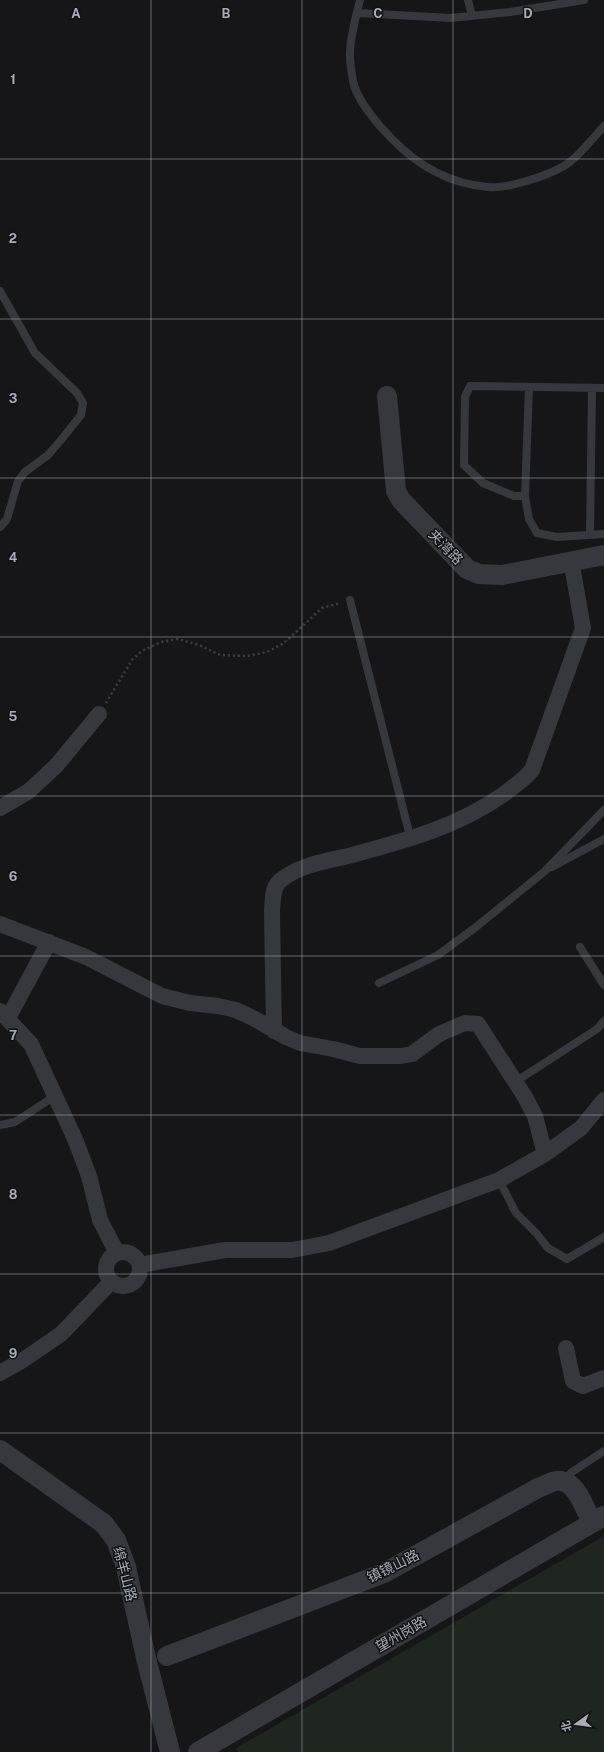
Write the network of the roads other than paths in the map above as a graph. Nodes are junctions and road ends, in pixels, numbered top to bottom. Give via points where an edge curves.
1 (360, 0) edge
2 (468, 0) edge
3 (584, 0) edge
4 (357, 13) junction
5 (472, 16) junction
6 (604, 126) edge
7 (0, 291) edge
8 (529, 387) junction
9 (592, 388) junction
10 (604, 388) edge
11 (387, 396) dead end
12 (525, 496) junction
13 (0, 527) edge
14 (604, 534) edge
15 (590, 535) junction
16 (604, 555) edge
17 (571, 560) junction
18 (350, 600) road end
19 (99, 714) road end
20 (0, 808) edge
21 (604, 810) edge
22 (604, 839) edge
23 (411, 840) junction
24 (545, 871) junction
25 (0, 924) edge
26 (49, 942) junction
27 (580, 947) dead end
28 (378, 983) dead end
29 (604, 985) edge
30 (4, 1015) edge
31 (604, 1022) edge
32 (274, 1031) junction
33 (515, 1082) junction
34 (55, 1096) junction
35 (604, 1100) edge
36 (0, 1125) edge
37 (545, 1154) junction
38 (499, 1180) junction
39 (604, 1238) edge
40 (117, 1253) junction
41 (140, 1265) junction
42 (111, 1282) junction
43 (566, 1348) dead end
44 (0, 1373) edge
45 (604, 1378) edge
46 (0, 1450) edge
47 (604, 1451) edge
48 (563, 1482) junction
49 (598, 1519) edge
50 (167, 1656) dead end
51 (170, 1752) edge
52 (198, 1752) edge

1 - 4 lane
2 - 5 lane
3 - 5 lane
4 - 5 lane via 451,18
4 - 6 lane via 350,56 353,83 367,110 381,128 403,151 427,168 459,182 490,188 529,181 565,166
7 - 13 lane via 36,353 77,393 83,403 81,415 61,440 18,481 7,519
8 - 9 lane
8 - 12 lane
8 - 12 lane via 470,386 465,397 464,465 483,483 514,496
9 - 10 lane
9 - 15 lane
11 - 17 street, 夹湾路 via 396,491 401,500 467,569 479,574 502,575
12 - 15 lane via 529,519 537,533 557,536
14 - 15 lane
16 - 17 street, 夹湾路
17 - 23 street via 583,628 532,770 491,803 447,826
18 - 23 lane
19 - 20 street via 56,766 29,791
21 - 24 lane
22 - 24 lane
23 - 32 street via 301,868 280,880 273,892 272,911
24 - 28 lane via 438,955
25 - 26 street
26 - 30 street
26 - 32 street via 86,957 162,996 236,1010
27 - 29 lane
30 - 34 street via 31,1044
31 - 33 lane
32 - 33 street via 300,1043 333,1048 360,1056 381,1057 412,1054 439,1034 465,1023 478,1024
33 - 37 street via 535,1116
34 - 36 lane via 15,1122
34 - 40 street via 81,1154 100,1220
35 - 37 street via 581,1128
37 - 38 street
38 - 39 lane via 516,1213 548,1248 567,1259
38 - 41 street via 329,1243 292,1250 225,1250
40 - 41 street via 129,1252
40 - 42 street via 108,1260 106,1266 107,1278
41 - 42 street via 139,1276 132,1284 122,1287
42 - 44 street via 61,1334
43 - 45 street via 573,1382 583,1386
46 - 51 street, 绵羊山路 via 104,1524 116,1540 126,1567
47 - 48 lane via 572,1472
48 - 49 street via 575,1490
48 - 50 street, 镇镜山路 via 557,1481 538,1488 384,1573
49 - 52 street, 望州岗路

